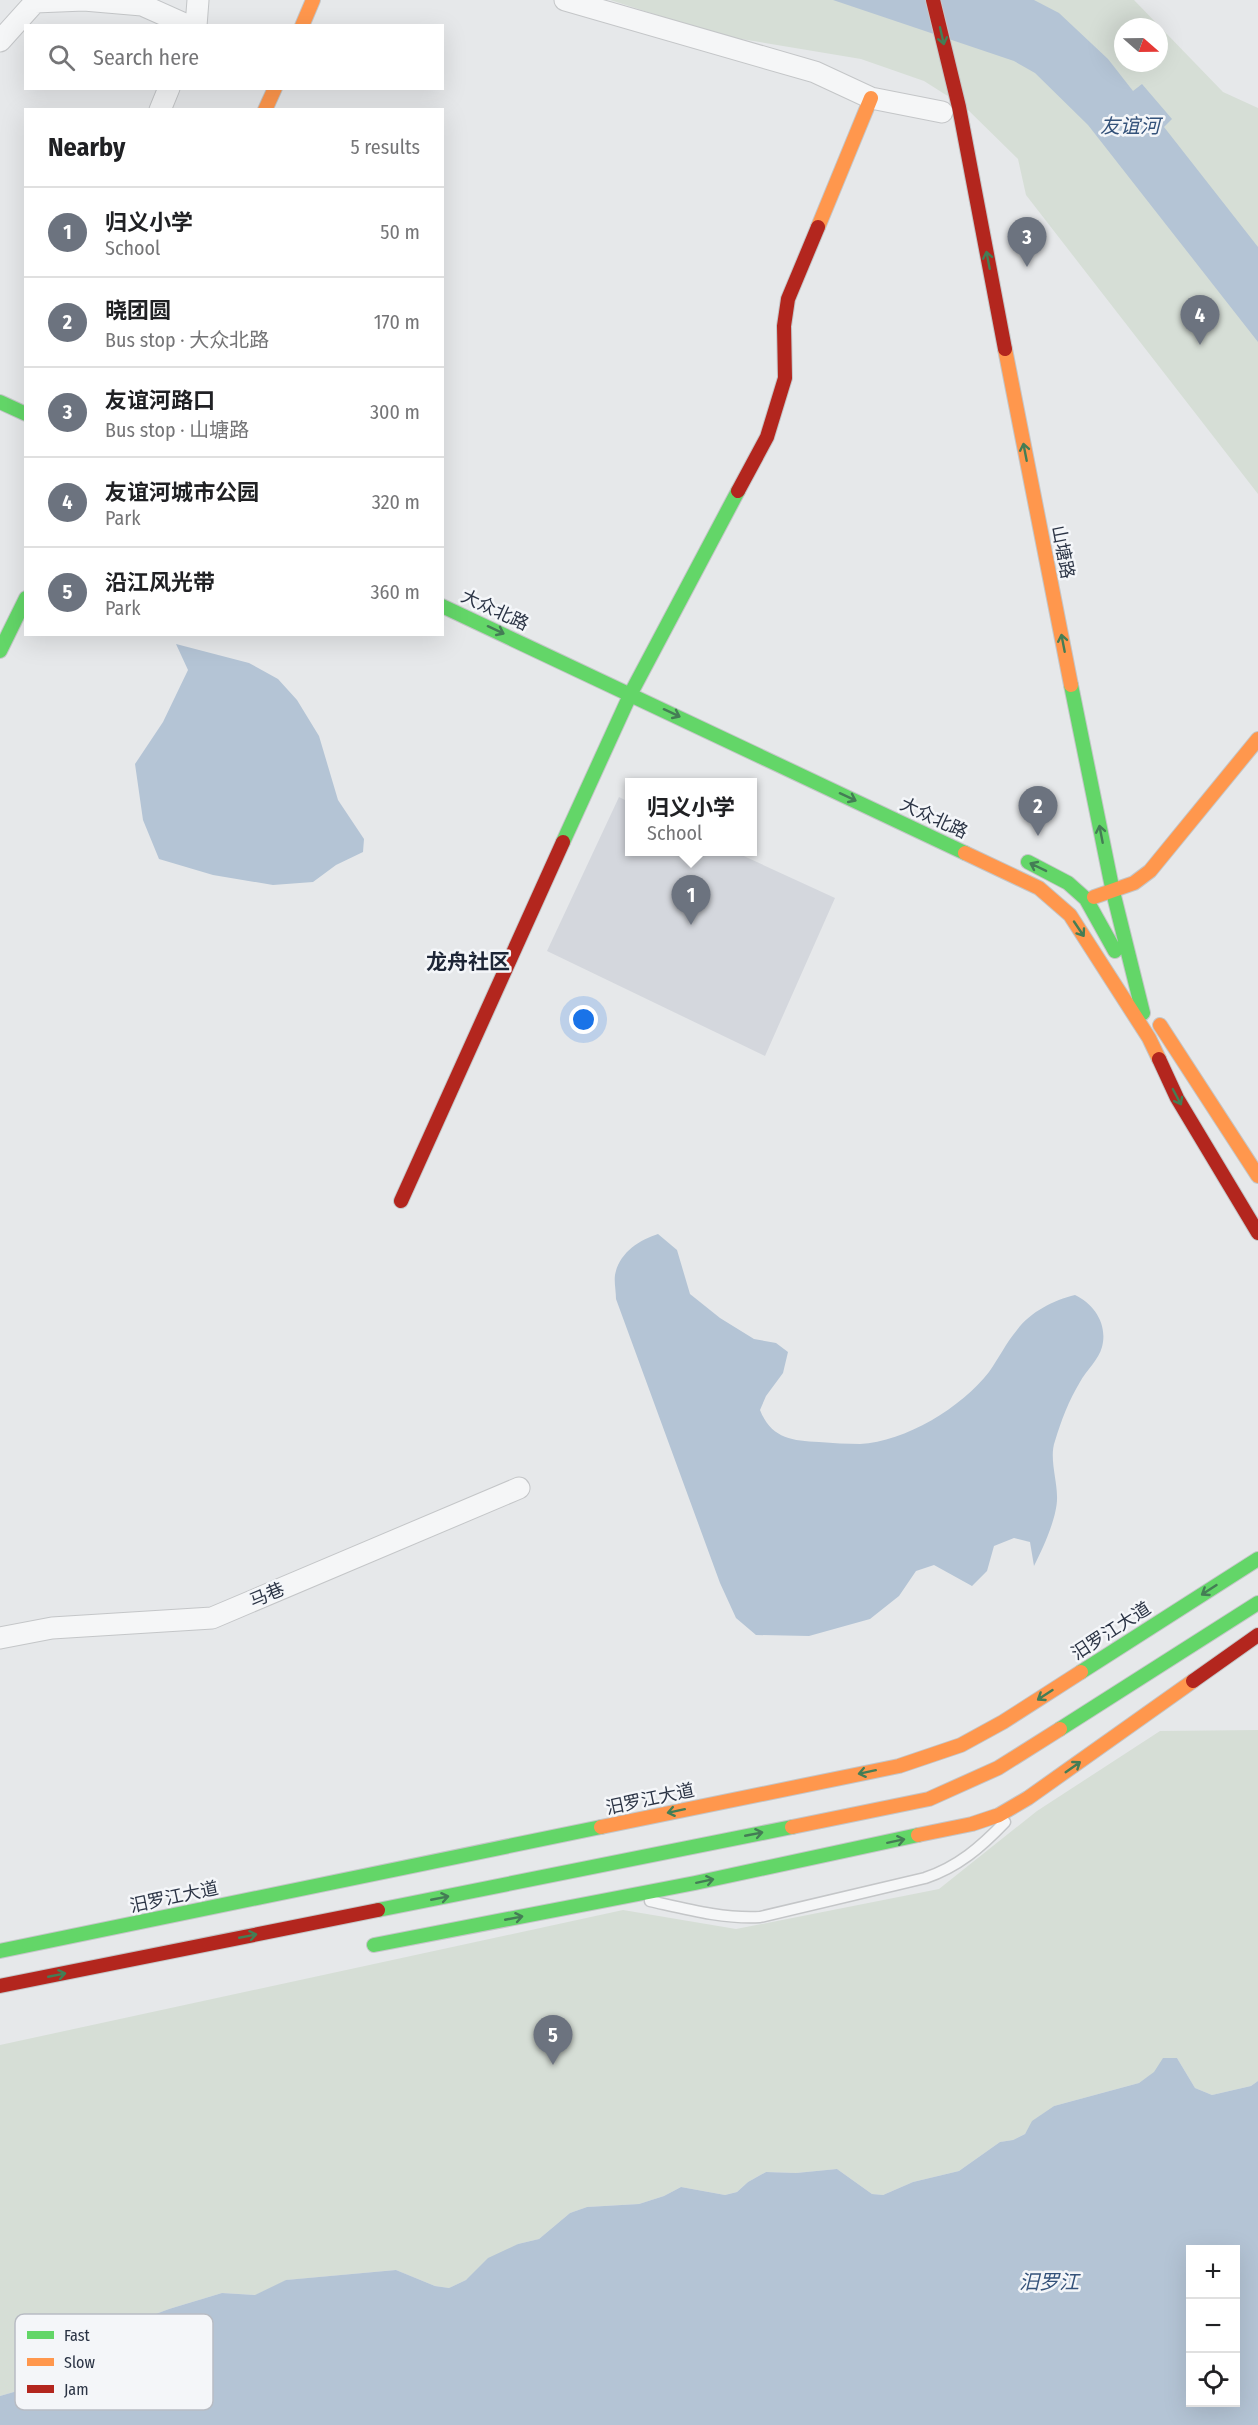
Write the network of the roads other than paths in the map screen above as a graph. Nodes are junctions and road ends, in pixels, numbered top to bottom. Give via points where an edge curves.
1 (84, 0) edge
2 (198, 0) edge
3 (313, 0) edge
4 (565, 0) edge
5 (933, 0) edge
6 (34, 1) edge
7 (142, 3) edge
8 (185, 24) edge
9 (195, 24) edge
10 (303, 24) edge
11 (0, 41) edge
12 (169, 90) edge
13 (274, 90) edge
14 (871, 98) junction
15 (161, 108) edge
16 (266, 108) edge
17 (942, 110) dead end
18 (0, 402) edge
19 (24, 413) edge
20 (24, 602) edge
21 (444, 607) edge
22 (0, 651) edge
23 (630, 693) junction
24 (1063, 716) dead end
25 (1258, 739) edge
26 (1017, 857) dead end
27 (1039, 888) junction
28 (1107, 893) junction
29 (1086, 899) junction
30 (1117, 954) junction
31 (1136, 988) junction
32 (1126, 1002) junction
33 (1149, 1038) junction
34 (1258, 1176) edge
35 (401, 1201) dead end
36 (1258, 1233) edge
37 (519, 1488) dead end
38 (1258, 1559) edge
39 (1257, 1606) edge
40 (1258, 1635) edge
41 (0, 1638) edge
42 (1028, 1798) junction
43 (623, 1896) junction
44 (374, 1945) dead end
45 (0, 1951) edge
46 (0, 1986) edge

1 - 6 street
1 - 7 street
2 - 9 street
3 - 10 main road
4 - 14 street via 815,72
5 - 28 main road, 山塘路 via 951,72
6 - 11 street
7 - 8 street
12 - 15 street
13 - 16 main road
14 - 17 street
14 - 23 main road via 788,299 785,378 767,437
18 - 19 main road
20 - 22 main road
21 -> 23 main road, 大众北路
23 -> 27 main road, 大众北路
23 - 35 main road
24 - 28 main road, 山塘路
25 - 28 main road via 1150,871 1134,883
29 -> 26 main road via 1068,883
27 - 29 main road
27 -> 32 main road, 大众北路 via 1070,915
28 - 29 main road
28 - 30 main road, 山塘路
28 - 31 main road, 山塘路
29 - 30 main road
30 - 31 main road
30 - 32 main road, 山塘路
31 - 33 main road, 山塘路
31 - 34 main road
32 - 33 main road, 大众北路
33 -> 36 main road, 大众北路 via 1177,1098
37 - 41 street, 马巷 via 212,1618 52,1628
38 -> 45 main road, 汨罗江大道 via 1003,1722 961,1745 899,1766
46 -> 39 main road via 929,1799 998,1768
42 -> 40 main road
43 -> 42 main road via 972,1824 999,1815
42 - 43 lane via 965,1859 925,1878 760,1917 741,1918
44 -> 43 main road

